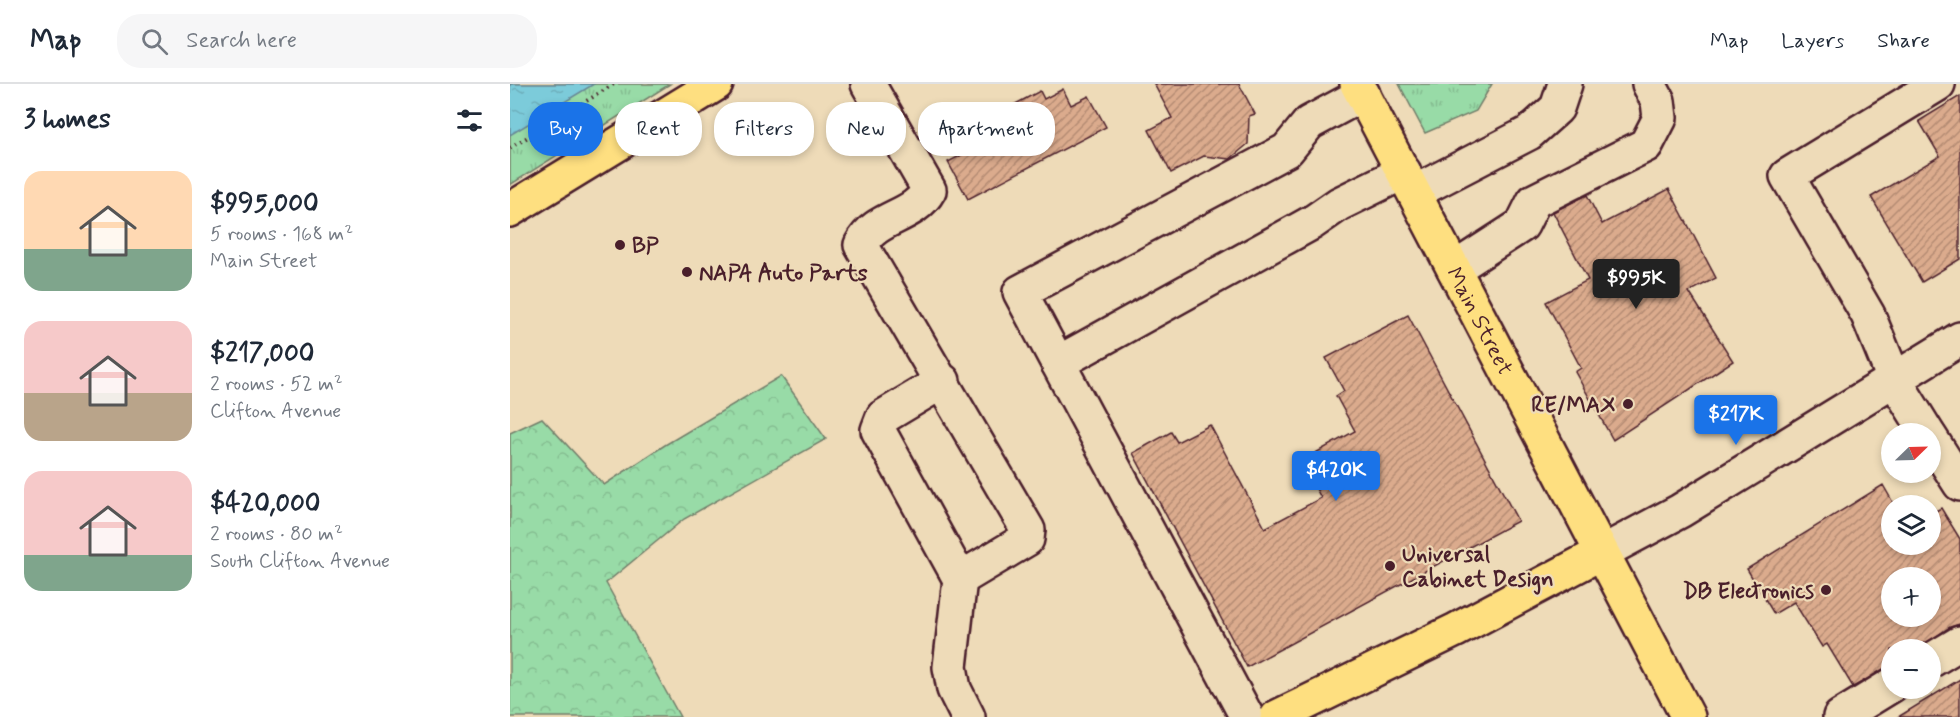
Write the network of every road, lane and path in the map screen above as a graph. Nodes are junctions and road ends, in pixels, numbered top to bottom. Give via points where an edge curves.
1 (614, 84) edge
2 (716, 84) edge
3 (868, 84) edge
4 (1565, 84) edge
5 (1648, 84) edge
6 (1938, 84) edge
7 (1360, 89) edge
8 (510, 148) edge
9 (1409, 182) junction
10 (510, 210) edge
11 (1454, 269) junction
12 (1960, 339) edge
13 (1058, 363) junction
14 (1894, 379) junction
15 (943, 381) junction
16 (1922, 423) edge
17 (1941, 454) edge
18 (1960, 484) edge
19 (1601, 553) junction
20 (960, 579) junction
21 (1960, 643) edge
22 (1941, 654) edge
23 (1881, 693) edge
24 (968, 717) edge
25 (1246, 717) edge
26 (1277, 717) edge
27 (1688, 717) edge
28 (1840, 717) edge

1 - 8 path
2 - 10 main road
3 - 15 street via 928,190 922,202 868,232 861,245
4 - 9 street via 1557,108 1529,133
5 - 11 street via 1658,101 1660,118 1646,146 1534,201 1522,225
6 - 14 street via 1787,177 1868,315
7 - 9 main road, Main Street
7 - 13 street via 1309,123 1287,150 1020,292
9 - 11 main road, Main Street
9 - 13 street via 1339,204
11 - 19 main road, Main Street
12 - 14 street
13 - 25 street
14 - 16 street
14 - 19 street via 1680,511
15 - 20 street via 883,417 878,430
15 - 20 street via 1028,530 1027,538
17 - 18 street
19 - 26 main road via 1456,630
19 - 27 main road, Main Street
20 - 24 street via 950,667 954,688
21 - 22 street
23 - 28 street

